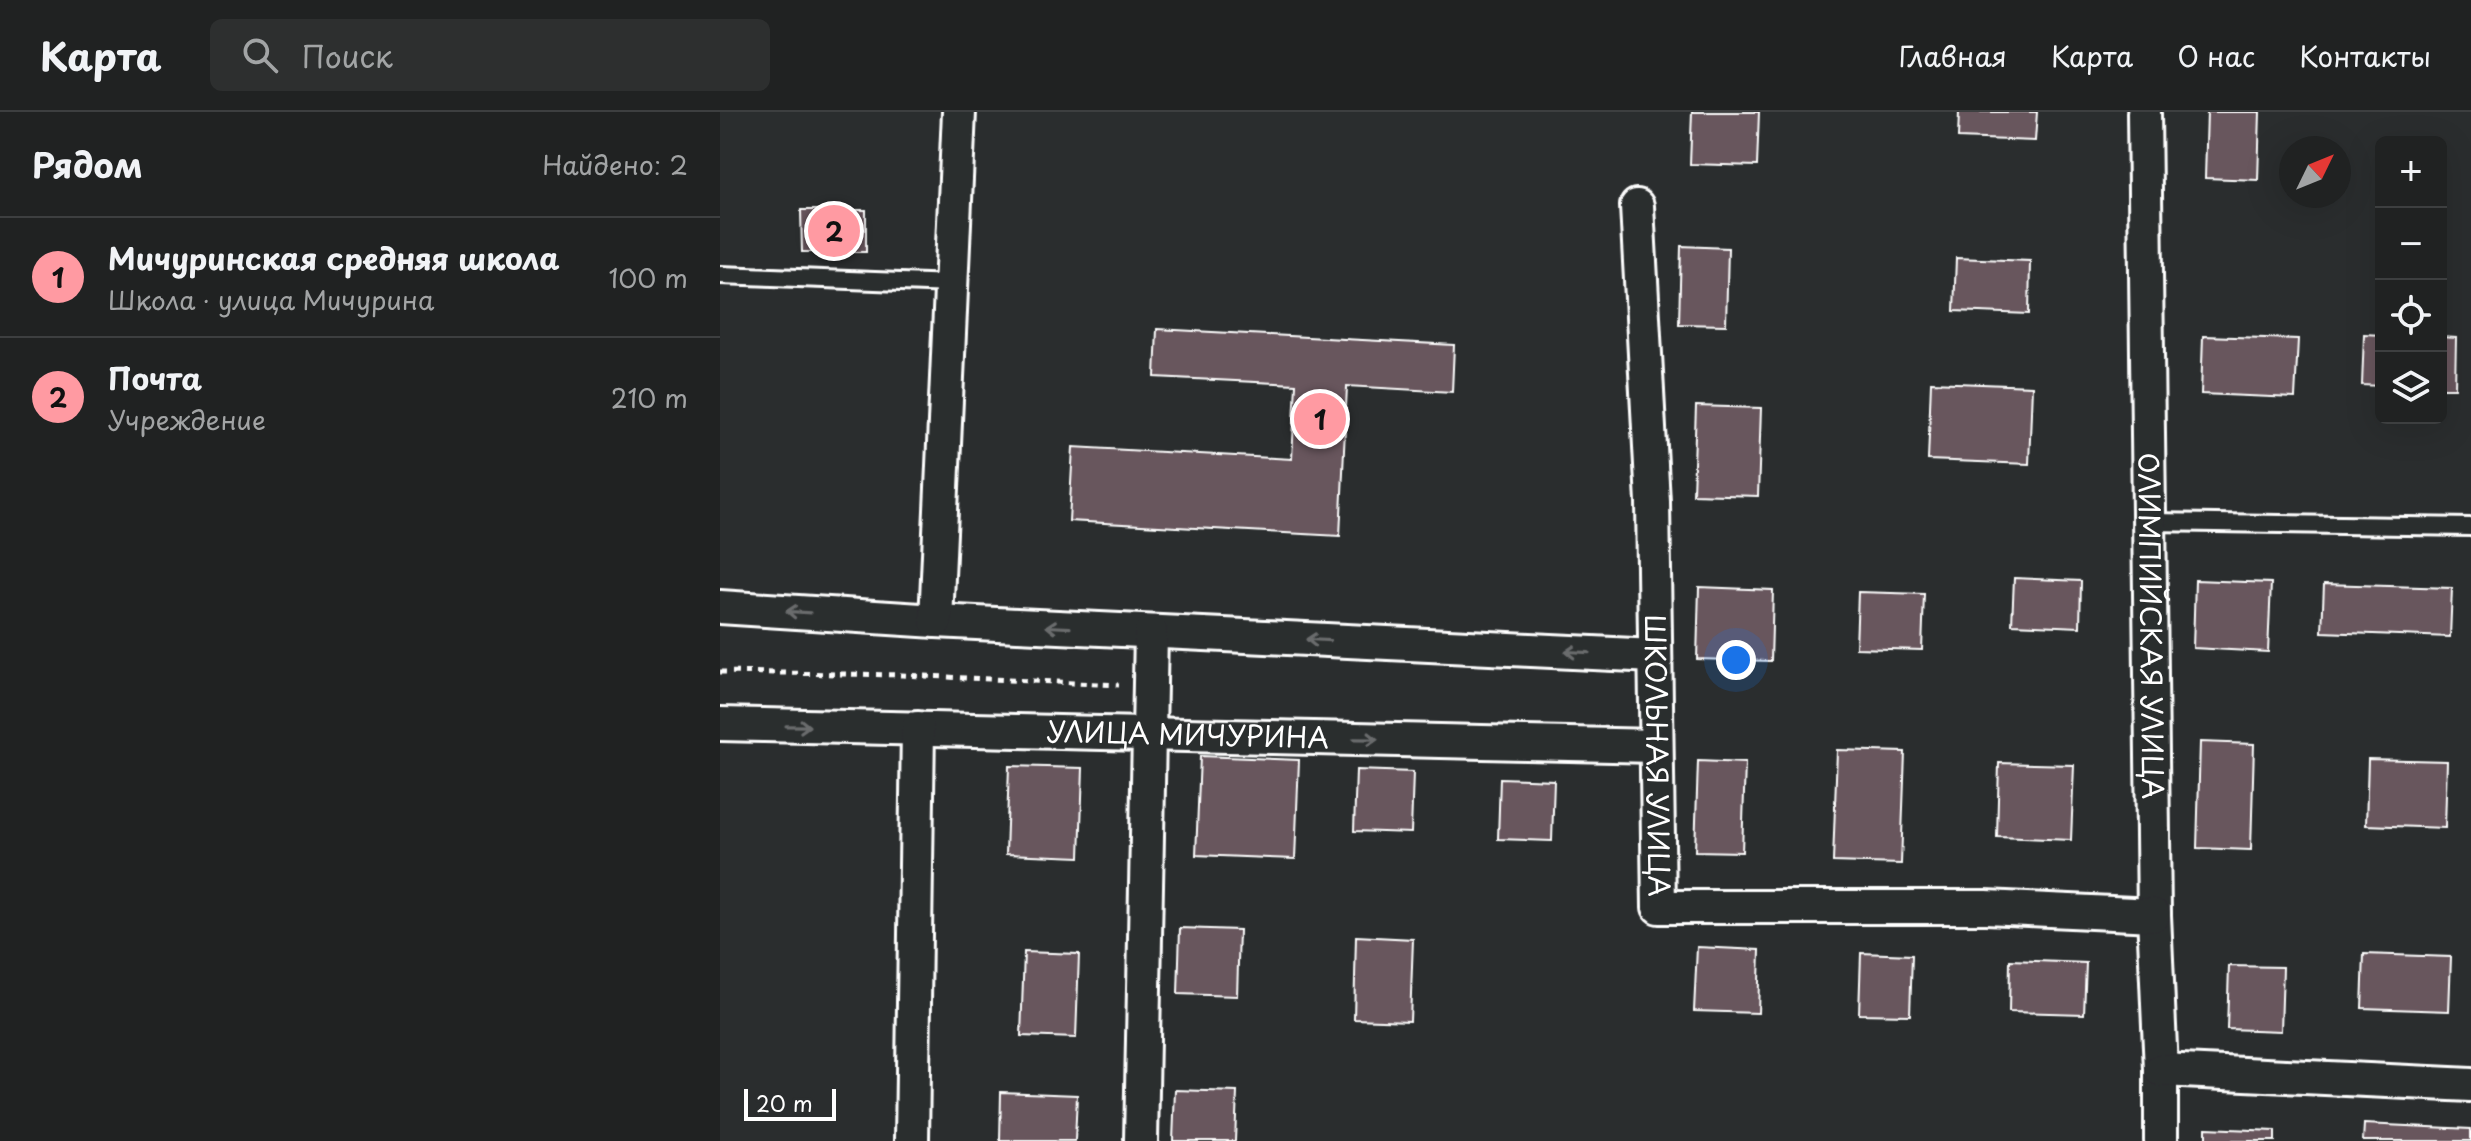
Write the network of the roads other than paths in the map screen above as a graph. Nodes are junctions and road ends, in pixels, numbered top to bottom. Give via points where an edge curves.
1 (959, 112) edge
2 (2144, 112) edge
3 (1637, 206) dead end
4 (720, 275) edge
5 (952, 284) junction
6 (2150, 522) junction
7 (2471, 527) edge
8 (720, 607) edge
9 (936, 621) junction
10 (1151, 632) junction
11 (1655, 656) junction
12 (720, 724) edge
13 (918, 728) junction
14 (1150, 734) junction
15 (1656, 746) junction
16 (2154, 915) junction
17 (2161, 1070) junction
18 (2471, 1085) edge
19 (912, 1141) edge
20 (1141, 1141) edge
21 (2161, 1141) edge

1 - 5 street
2 - 6 street, ОЛИМПИЙСКАЯ УЛИЦА
3 - 11 street, ШКОЛЬНАЯ УЛИЦА via 1653,502
4 - 5 lane
5 - 9 street
6 - 7 lane
6 - 16 street, ОЛИМПИЙСКАЯ УЛИЦА
9 -> 8 street
10 -> 9 street
11 -> 10 street
10 - 14 street
11 - 15 street, ШКОЛЬНАЯ УЛИЦА
12 -> 13 street, УЛИЦА МИЧУРИНА
13 - 14 street, УЛИЦА МИЧУРИНА
13 - 19 street
14 -> 15 street, УЛИЦА МИЧУРИНА
14 - 20 street
15 - 16 street, ШКОЛЬНАЯ УЛИЦА via 1659,907 1986,907
16 - 17 street, ОЛИМПИЙСКАЯ УЛИЦА
17 - 18 street
17 - 21 street, ОЛИМПИЙСКАЯ УЛИЦА

